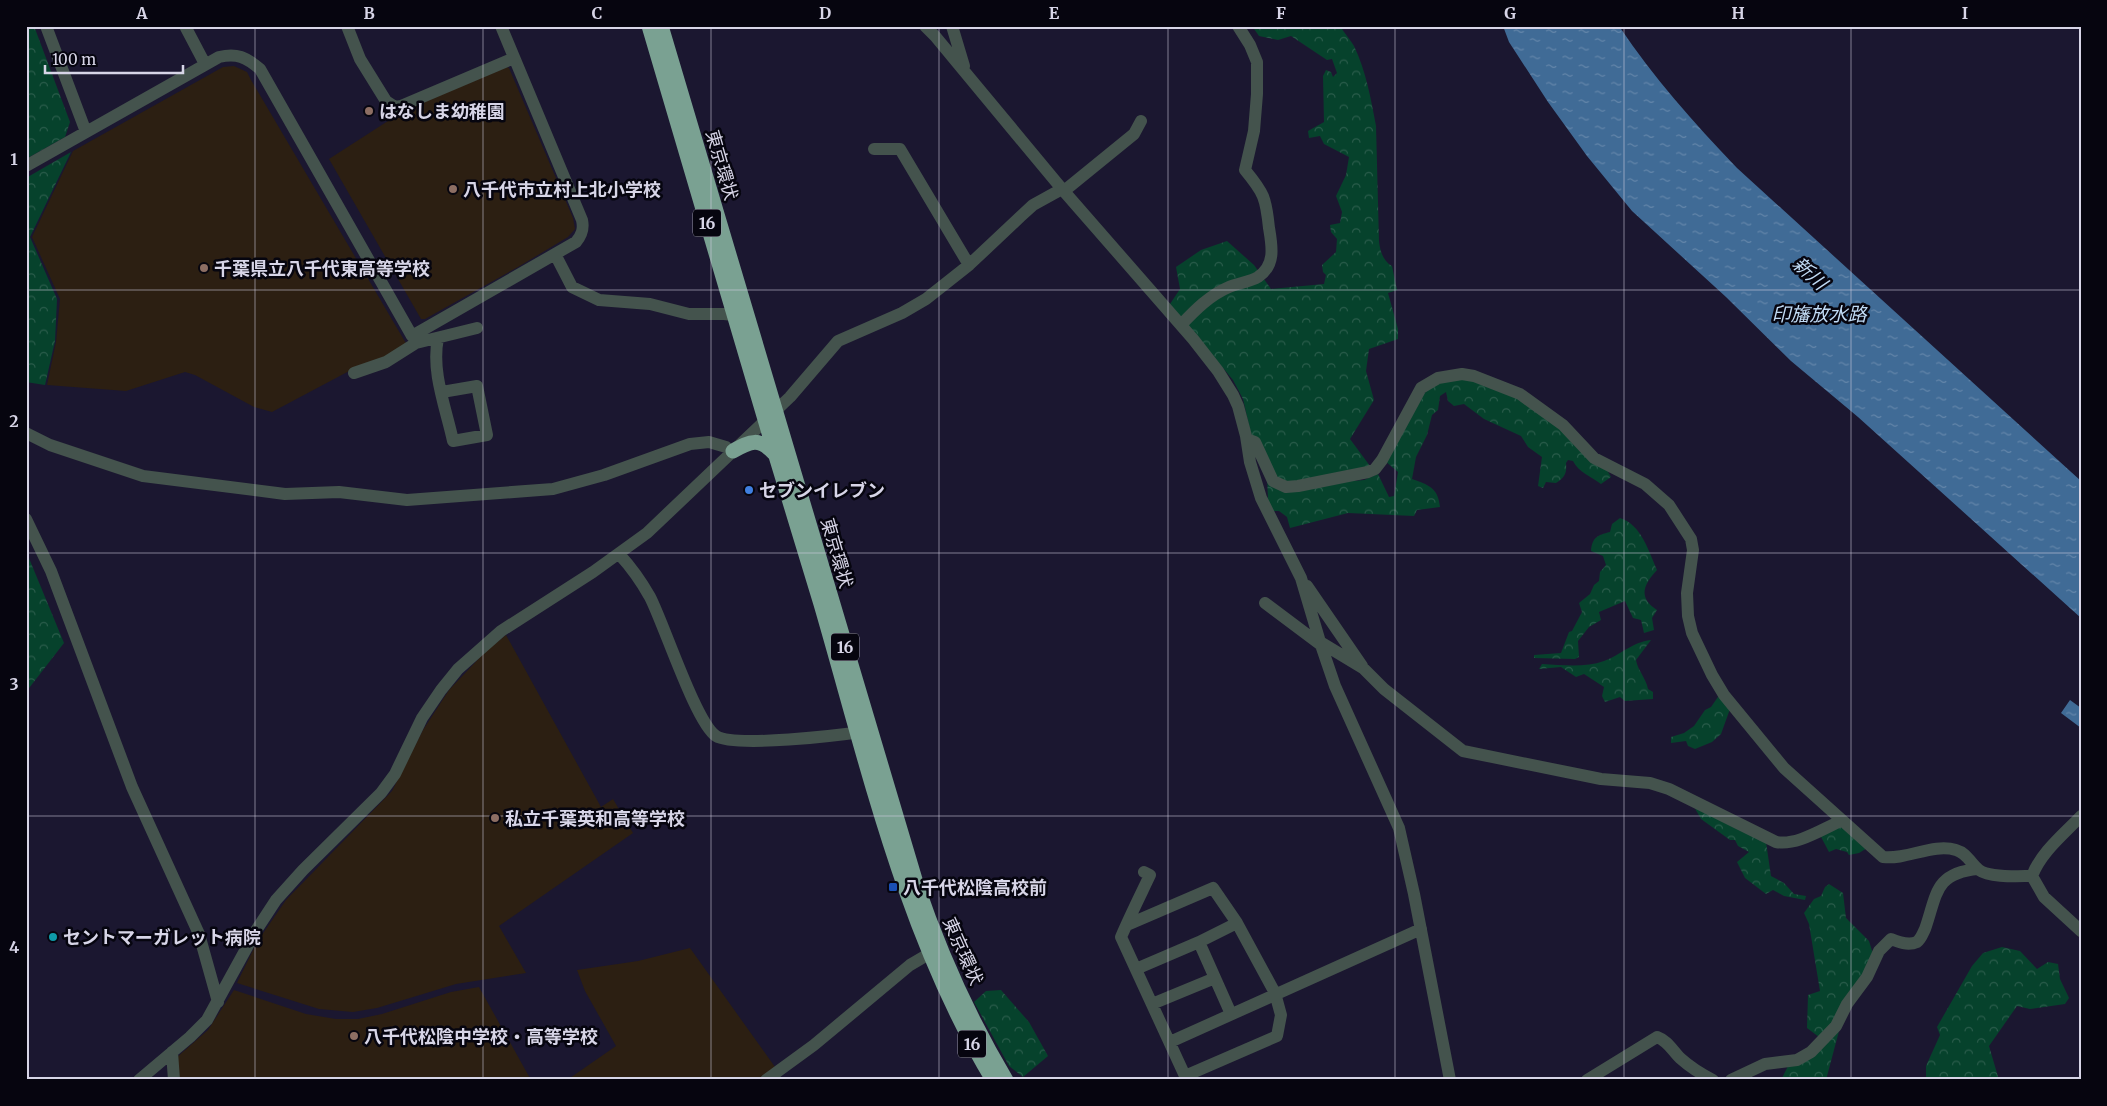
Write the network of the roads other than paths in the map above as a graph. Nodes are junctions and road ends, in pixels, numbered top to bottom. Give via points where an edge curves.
1 (46, 26) edge
2 (185, 26) edge
3 (346, 26) edge
4 (501, 26) edge
5 (649, 26) edge
6 (661, 26) edge
7 (925, 26) edge
8 (952, 26) edge
9 (1238, 26) edge
10 (514, 58) junction
11 (205, 64) junction
12 (968, 75) junction
13 (1141, 121) dead end
14 (86, 132) junction
15 (874, 148) dead end
16 (26, 166) edge
17 (1063, 190) junction
18 (555, 254) junction
19 (969, 265) junction
20 (741, 316) junction
21 (1181, 325) junction
22 (477, 328) dead end
23 (438, 338) junction
24 (414, 340) junction
25 (354, 373) dead end
26 (442, 392) junction
27 (770, 415) junction
28 (26, 433) edge
29 (1247, 439) junction
30 (732, 452) junction
31 (775, 454) junction
32 (26, 519) edge
33 (619, 554) junction
34 (1301, 578) junction
35 (1265, 603) dead end
36 (1320, 644) junction
37 (1364, 669) junction
38 (863, 732) junction
39 (2081, 816) edge
40 (1842, 821) junction
41 (1978, 869) junction
42 (1144, 872) dead end
43 (2032, 876) junction
44 (1237, 923) junction
45 (1127, 925) junction
46 (1421, 929) junction
47 (2081, 931) edge
48 (1199, 942) junction
49 (934, 950) junction
50 (1136, 969) junction
51 (1215, 978) junction
52 (1275, 994) junction
53 (218, 1002) junction
54 (1152, 1004) junction
55 (1231, 1014) junction
56 (1170, 1042) junction
57 (172, 1052) junction
58 (139, 1080) edge
59 (174, 1080) edge
60 (766, 1080) edge
61 (992, 1080) edge
62 (1006, 1080) edge
63 (1450, 1080) edge
64 (1588, 1080) edge
65 (1713, 1080) edge
66 (1732, 1080) edge

1 - 14 street
2 - 11 street
3 - 10 street via 360,59 386,101 395,107
4 - 10 street
5 - 20 highway, 東京環状 / 16
6 - 20 highway, 東京環状 / 16
7 - 12 street
8 - 12 street
9 - 21 street via 1257,62 1254,131 1245,170 1266,200 1273,252 1269,266 1258,277 1209,299
10 - 18 street via 584,228 576,242
11 - 14 street
11 - 24 street via 219,57 235,55 260,68
12 - 17 street
13 - 17 street via 1134,134
14 - 16 street
15 - 19 street via 900,149
17 - 19 street via 1033,206
17 - 21 street
18 - 20 street via 572,287 599,300 650,304 689,314
18 - 24 street
19 - 27 street via 913,307 838,341 790,397
20 - 27 highway, 東京環状 / 16
21 - 29 street via 1234,395
22 - 23 street
23 - 24 street
23 - 26 street via 436,367
24 - 25 street via 386,362
26 - 26 street via 477,386 487,435 453,441
27 - 30 street
27 - 31 highway, 東京環状 / 16
27 - 38 highway, 東京環状 / 16
28 - 30 street via 50,445 143,476 285,494 339,492 407,500 553,489 604,475 690,444 709,442
29 - 34 street via 1252,472 1261,498
29 - 40 street via 1255,442 1273,481 1298,486 1375,469 1417,394 1438,378 1462,374 1474,376 1520,394 1563,425 1594,458 1645,484 1669,506 1691,539 1693,550 1686,606 1692,632 1712,675 1736,711 1784,768
30 - 31 highway via 752,442 767,446
30 - 33 street via 647,533
31 - 38 highway, 東京環状 / 16
32 - 53 street via 51,571 132,788 199,934
33 - 38 street via 650,597 690,694 709,730 718,738 759,742
33 - 53 street via 501,631 458,669 422,718 394,774 380,793 276,900
34 - 36 street
34 - 37 street
35 - 36 street
36 - 37 street
36 - 46 street via 1335,686 1399,828
37 - 40 street via 1455,746 1474,755 1601,779 1650,783 1784,844
38 - 49 highway, 東京環状 / 16 via 916,883
39 - 43 street via 2050,849
40 - 41 street via 1883,858 1955,850 1963,853
41 - 43 street via 1992,874
41 - 66 street via 1956,873 1944,881 1930,908 1922,936 1916,942 1906,944 1890,939 1836,1026 1812,1052 1797,1060 1765,1064
42 - 45 street via 1150,875
43 - 47 street via 2044,897
44 - 45 street via 1213,888
44 - 48 street
44 - 52 street
45 - 50 street via 1121,937
46 - 52 street
46 - 63 street
48 - 50 street
48 - 51 street
49 - 60 street via 910,965 814,1045
49 - 61 highway, 東京環状 / 16 via 966,1033
49 - 62 highway, 東京環状 / 16
50 - 54 street
51 - 54 street
51 - 55 street
52 - 55 street
52 - 56 street via 1281,1015 1278,1036 1186,1076
53 - 57 street via 207,1020
54 - 56 street
55 - 56 street
57 - 58 street
57 - 59 street
64 - 65 street via 1657,1037 1665,1040 1698,1072

